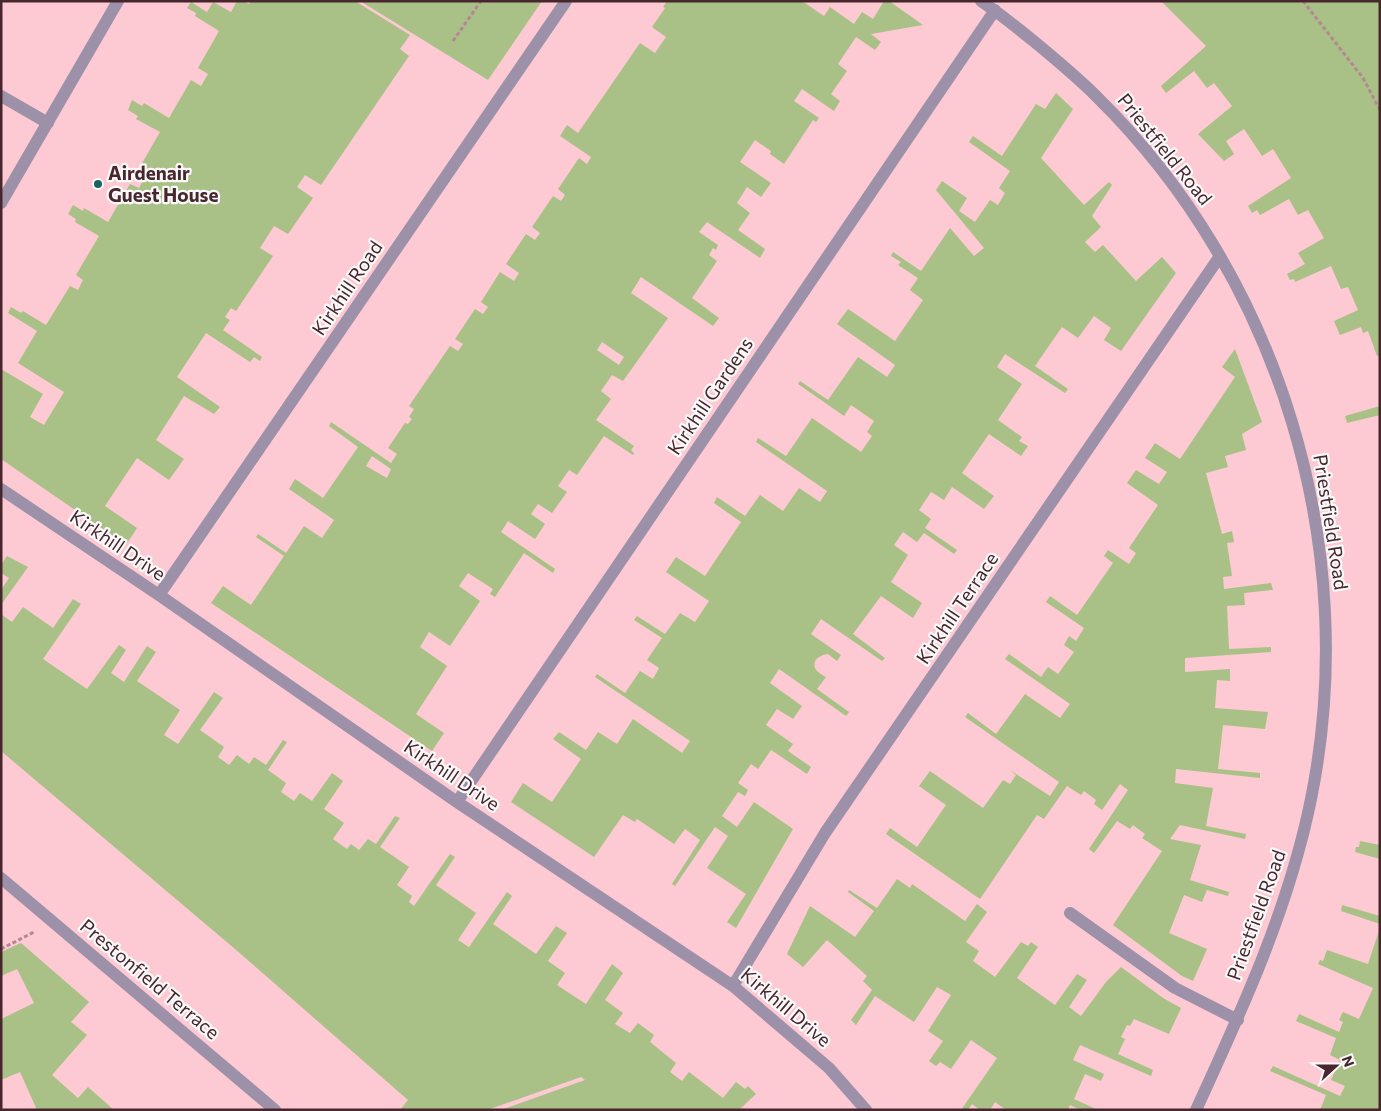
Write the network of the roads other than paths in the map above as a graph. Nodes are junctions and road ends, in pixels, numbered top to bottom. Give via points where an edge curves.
1 (118, 1) edge
2 (566, 1) edge
3 (981, 1) edge
4 (995, 10) junction
5 (1, 96) edge
6 (48, 123) junction
7 (1, 203) edge
8 (1220, 256) junction
9 (1, 489) edge
10 (159, 595) junction
11 (457, 802) junction
12 (1, 878) edge
13 (1070, 913) dead end
14 (733, 986) junction
15 (1238, 1020) junction
16 (275, 1110) edge
17 (866, 1110) edge
18 (1196, 1110) edge

1 - 6 street
2 - 10 street, Kirkhill Road
3 - 4 street, Priestfield Road
4 - 8 street, Priestfield Road via 1068,69 1127,128 1178,191
4 - 11 street, Kirkhill Gardens
5 - 6 street
6 - 7 street
8 - 14 street, Kirkhill Terrace via 825,833
8 - 15 street, Priestfield Road via 1269,356 1301,453 1321,557 1326,656 1320,747 1297,861
9 - 10 street, Kirkhill Drive
10 - 11 street, Kirkhill Drive
11 - 14 street, Kirkhill Drive
12 - 16 street, Prestonfield Terrace
13 - 15 street via 1175,988
14 - 17 street, Kirkhill Drive via 830,1068
15 - 18 street, Priestfield Road

